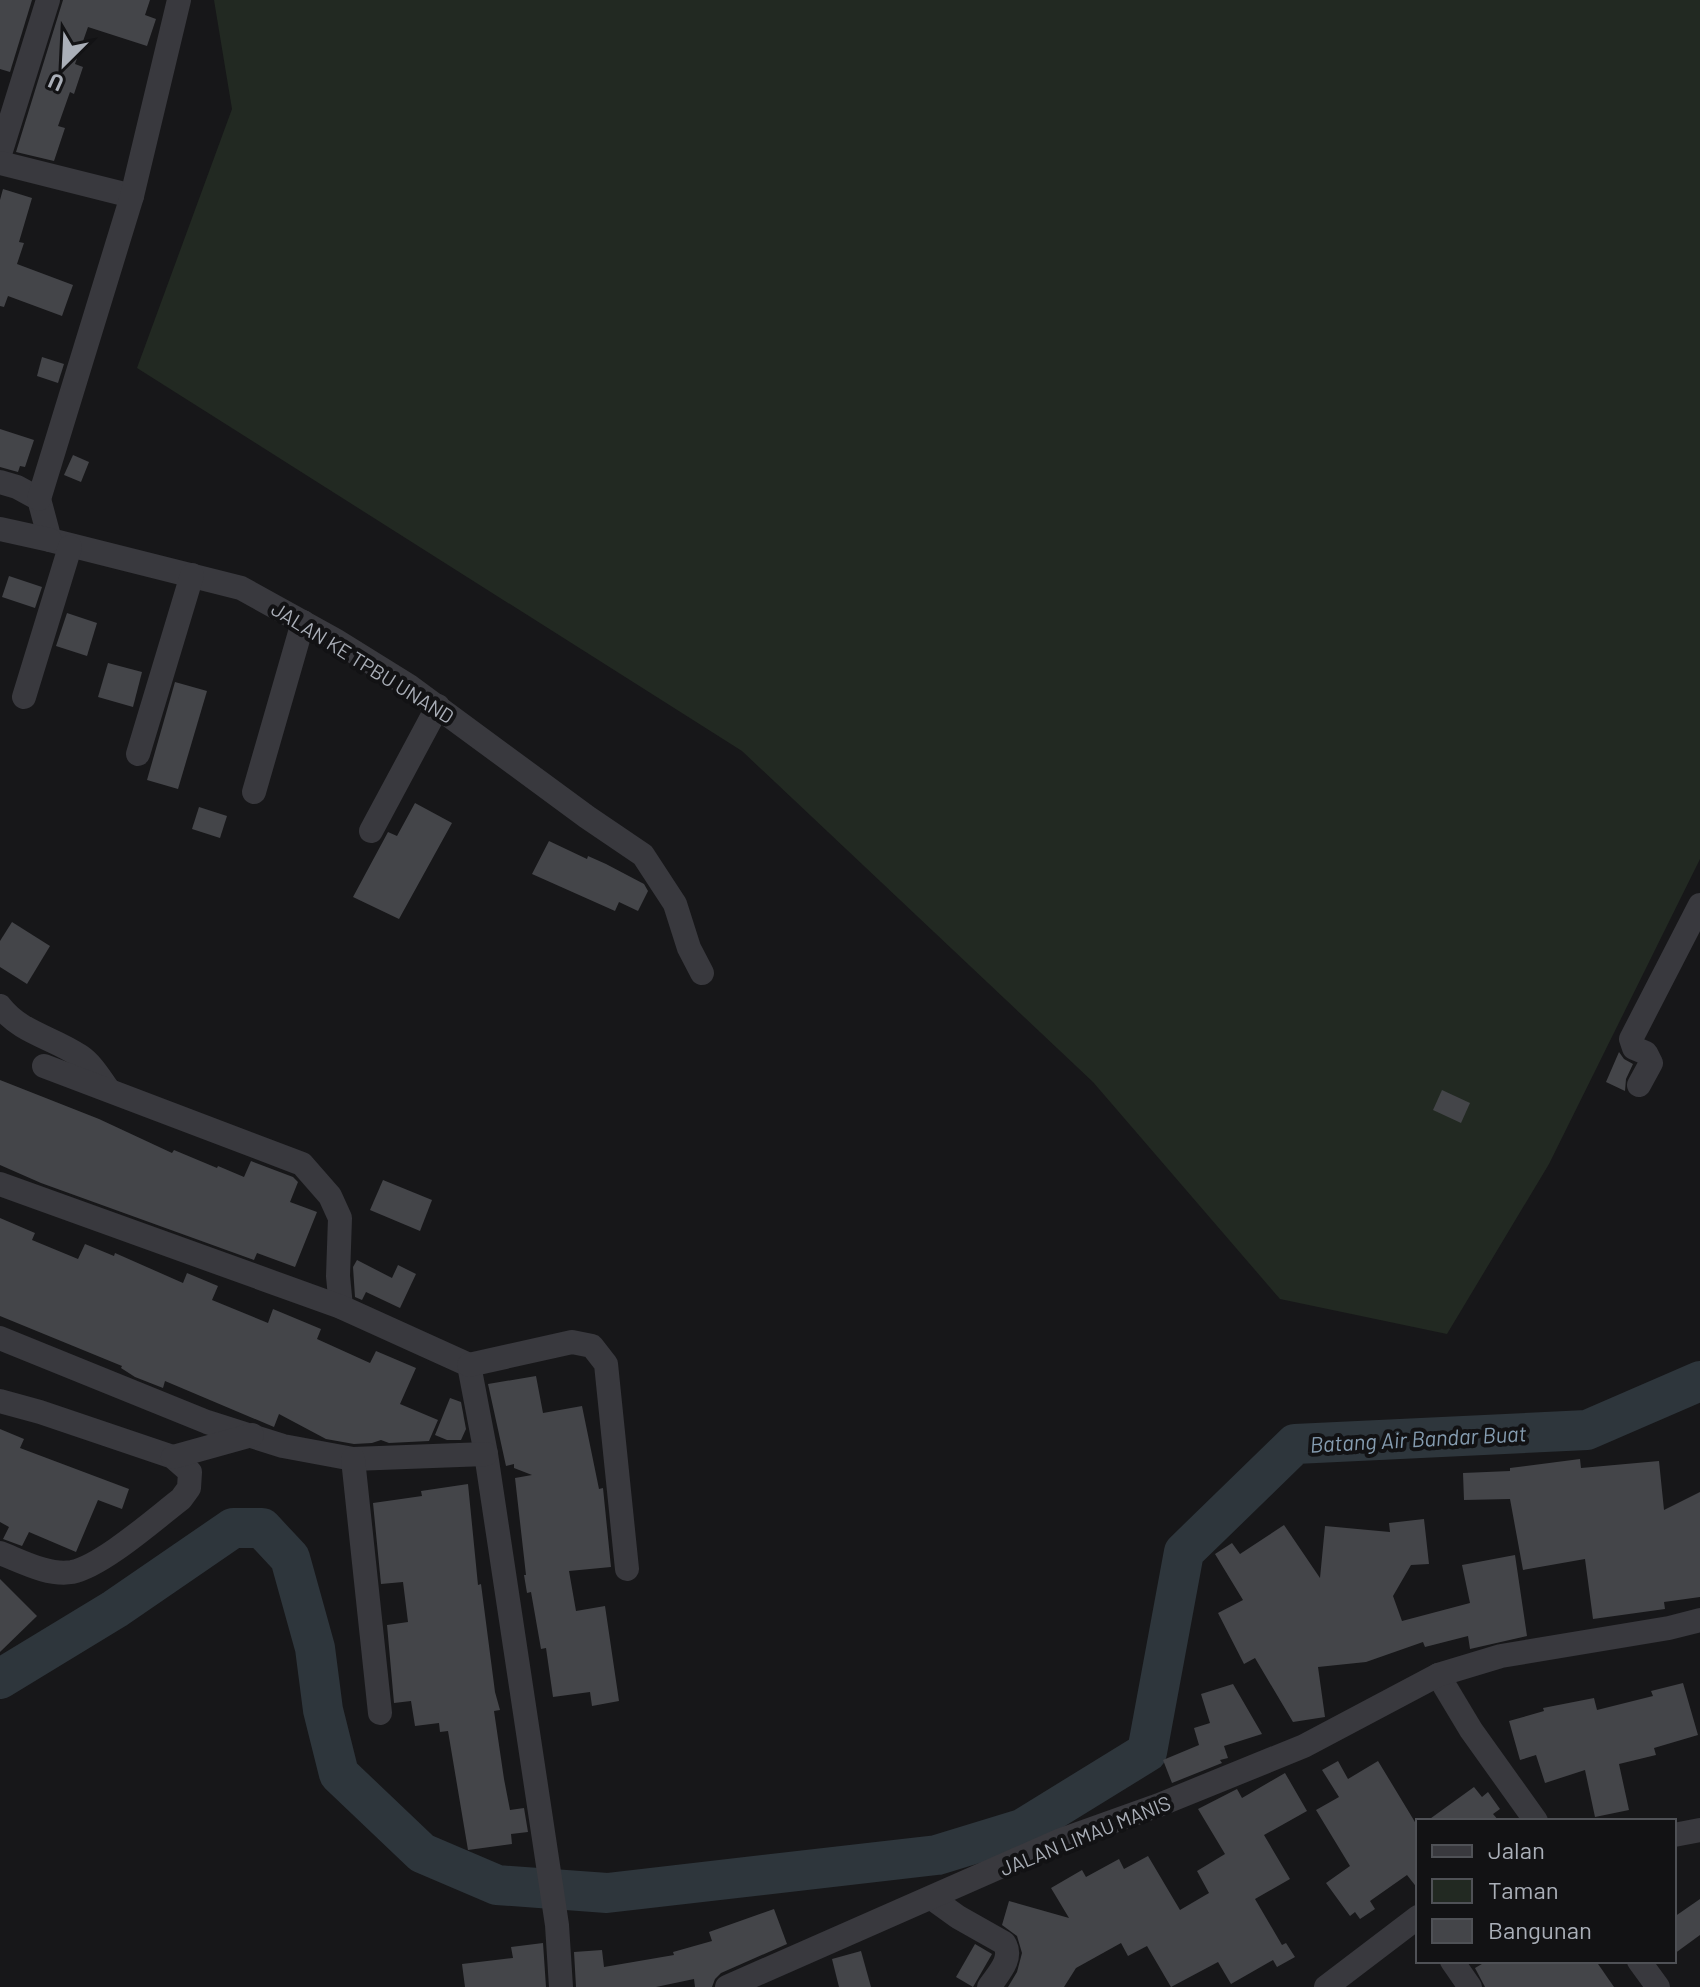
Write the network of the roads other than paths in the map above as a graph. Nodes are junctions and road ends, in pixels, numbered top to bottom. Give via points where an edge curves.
1 (48, 0) edge
2 (179, 0) edge
3 (8, 101) edge
4 (0, 154) edge
5 (0, 163) edge
6 (132, 196) junction
7 (0, 482) edge
8 (39, 499) junction
9 (0, 529) edge
10 (60, 544) junction
11 (192, 575) junction
12 (303, 622) junction
13 (24, 697) dead end
14 (438, 706) junction
15 (138, 754) dead end
16 (254, 792) dead end
17 (371, 831) dead end
18 (1700, 907) edge
19 (702, 973) dead end
20 (0, 1006) edge
21 (44, 1066) dead end
22 (1639, 1085) dead end
23 (108, 1089) junction
24 (0, 1184) edge
25 (341, 1307) junction
26 (0, 1338) edge
27 (469, 1365) junction
28 (0, 1401) edge
29 (253, 1435) junction
30 (486, 1454) junction
31 (173, 1457) junction
32 (353, 1459) junction
33 (0, 1553) edge
34 (627, 1569) dead end
35 (1700, 1620) edge
36 (1438, 1675) junction
37 (380, 1713) dead end
38 (1535, 1819) edge
39 (1700, 1830) edge
40 (1676, 1835) edge
41 (933, 1899) junction
42 (1416, 1919) edge
43 (1453, 1963) edge
44 (1640, 1963) edge
45 (561, 1987) edge
46 (727, 1987) edge
47 (989, 1987) edge
48 (1326, 1987) edge
49 (1470, 1987) edge
50 (1658, 1987) edge

1 - 3 street
2 - 6 street
3 - 4 street
5 - 6 street
6 - 8 street
7 - 8 street
8 - 10 street
9 - 10 street, JALAN KE TPBU UNAND
10 - 11 street, JALAN KE TPBU UNAND
10 - 13 street
11 - 12 street, JALAN KE TPBU UNAND via 241,588
11 - 15 street
12 - 14 street, JALAN KE TPBU UNAND
12 - 16 street
14 - 17 street
14 - 19 street, JALAN KE TPBU UNAND via 643,855 675,904
18 - 22 street via 1631,1039 1651,1063
20 - 23 street via 25,1029 80,1056
21 - 23 street
23 - 25 street via 302,1164 330,1196 340,1218
24 - 25 street
25 - 27 street
26 - 29 street via 207,1422
27 - 30 street
27 - 34 street via 572,1342 592,1346 606,1364
28 - 31 street
29 - 31 street
29 - 32 street
30 - 32 street
30 - 45 street via 557,1925
31 - 33 street via 190,1472 189,1488 181,1499 91,1564 57,1572
32 - 37 street
35 - 36 street, JALAN LIMAU MANIS via 1501,1656
36 - 38 street
36 - 41 street, JALAN LIMAU MANIS via 1304,1746 1061,1840
39 - 40 street
41 - 46 street, JALAN LIMAU MANIS
41 - 47 street via 1008,1948 1006,1962
42 - 48 street
43 - 49 street
44 - 50 street

